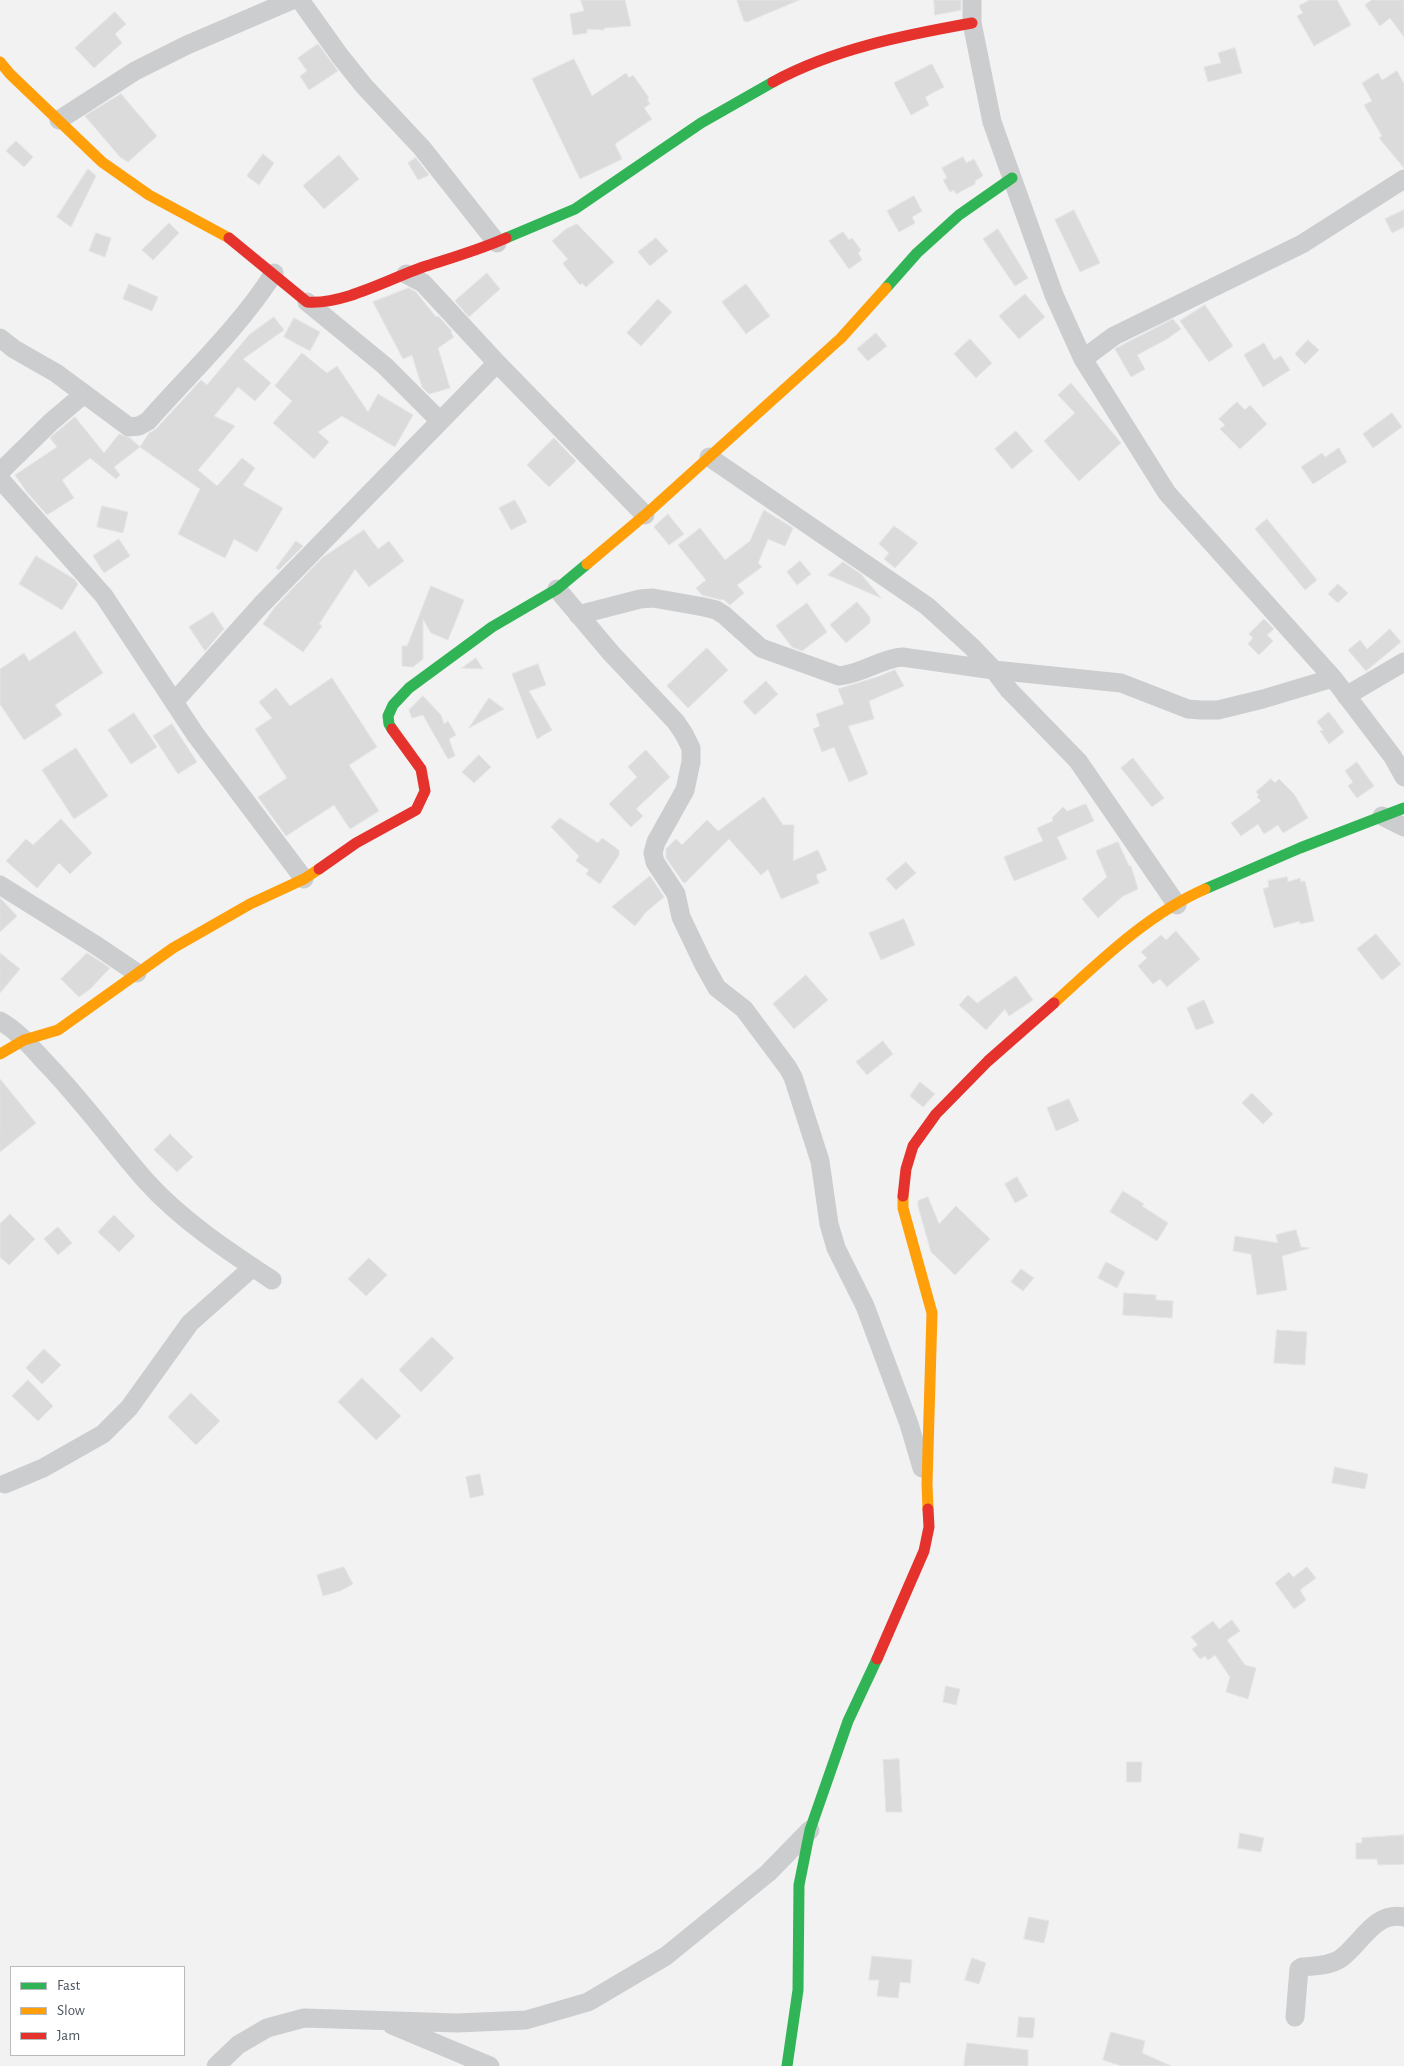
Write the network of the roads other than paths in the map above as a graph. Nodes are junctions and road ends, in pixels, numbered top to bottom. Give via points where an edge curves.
1 (292, 0) edge
2 (300, 0) edge
3 (972, 0) edge
4 (972, 23) junction
5 (0, 62) edge
6 (59, 120) junction
7 (1012, 178) junction
8 (1404, 180) edge
9 (497, 243) junction
10 (274, 273) junction
11 (406, 274) junction
12 (307, 302) junction
13 (0, 338) edge
14 (1084, 359) junction
15 (497, 362) junction
16 (84, 394) junction
17 (440, 420) junction
18 (709, 457) junction
19 (0, 472) edge
20 (0, 479) edge
21 (645, 515) junction
22 (557, 590) junction
23 (578, 615) junction
24 (1404, 662) edge
25 (994, 670) junction
26 (1333, 678) junction
27 (1346, 696) junction
28 (174, 702) junction
29 (1404, 777) edge
30 (1404, 808) edge
31 (1382, 816) junction
32 (1404, 826) edge
33 (304, 879) junction
34 (0, 885) edge
35 (1177, 905) junction
36 (137, 973) junction
37 (0, 1021) edge
38 (24, 1040) junction
39 (0, 1054) edge
40 (253, 1267) junction
41 (272, 1280) dead end
42 (5, 1484) dead end
43 (927, 1484) junction
44 (810, 1830) junction
45 (1404, 1917) edge
46 (1295, 2017) dead end
47 (382, 2021) junction
48 (216, 2066) edge
49 (490, 2066) edge
50 (787, 2066) edge

1 - 6 street via 187,44 135,70
2 - 9 street via 364,86 422,148
3 - 4 street
4 - 7 street via 992,122
4 - 9 street via 896,37 797,70 701,123 574,209
5 - 6 street
6 - 10 street via 102,162 130,183 214,228
7 - 14 street via 1054,295
7 - 18 street via 959,215 917,253 841,338
8 - 14 street via 1302,244 1114,336
9 - 11 street
10 - 12 street
10 - 16 street via 259,298 148,422 129,427
11 - 12 street via 338,299
11 - 15 street via 423,283
12 - 17 street via 385,366
13 - 16 street
14 - 26 street via 1167,493
15 - 17 street
15 - 21 street
16 - 19 street
17 - 28 street via 261,605
18 - 21 street
18 - 25 street via 927,606
20 - 28 street via 104,596
21 - 22 street
22 - 23 street
22 - 33 street via 492,627 409,688 393,705 388,716 389,724 421,769 425,791 416,810 356,843
23 - 25 street via 653,598 716,610 761,648 840,676 902,657
23 - 43 street via 676,722 690,748 692,762 685,790 656,842 655,862 676,894 681,917 718,988 744,1009 793,1077 820,1161 829,1224 836,1248 865,1306 909,1424
24 - 27 street
25 - 26 street via 1121,683 1188,709 1200,710 1218,710
25 - 35 street via 1009,690 1078,761
26 - 27 street
27 - 29 street via 1393,756
28 - 33 street
30 - 31 street
31 - 32 street
31 - 35 street via 1211,886
33 - 36 street via 250,904 173,948
34 - 36 street
35 - 43 street via 1134,934 1009,1042 936,1114 913,1146 904,1178 904,1208 932,1313
36 - 38 street via 58,1030
37 - 38 street
38 - 39 street
38 - 40 street via 82,1102 147,1182 179,1213
40 - 41 street
40 - 42 street via 190,1323 129,1408 102,1434 42,1468
43 - 44 street via 930,1527 924,1551 848,1721
44 - 47 street via 768,1873 666,1956 588,2002 526,2020 457,2023
44 - 50 street via 799,1885 798,1990
45 - 46 street via 1378,1922 1341,1958 1328,1964 1299,1969
47 - 48 street via 304,2018 276,2025 238,2045
47 - 49 street

